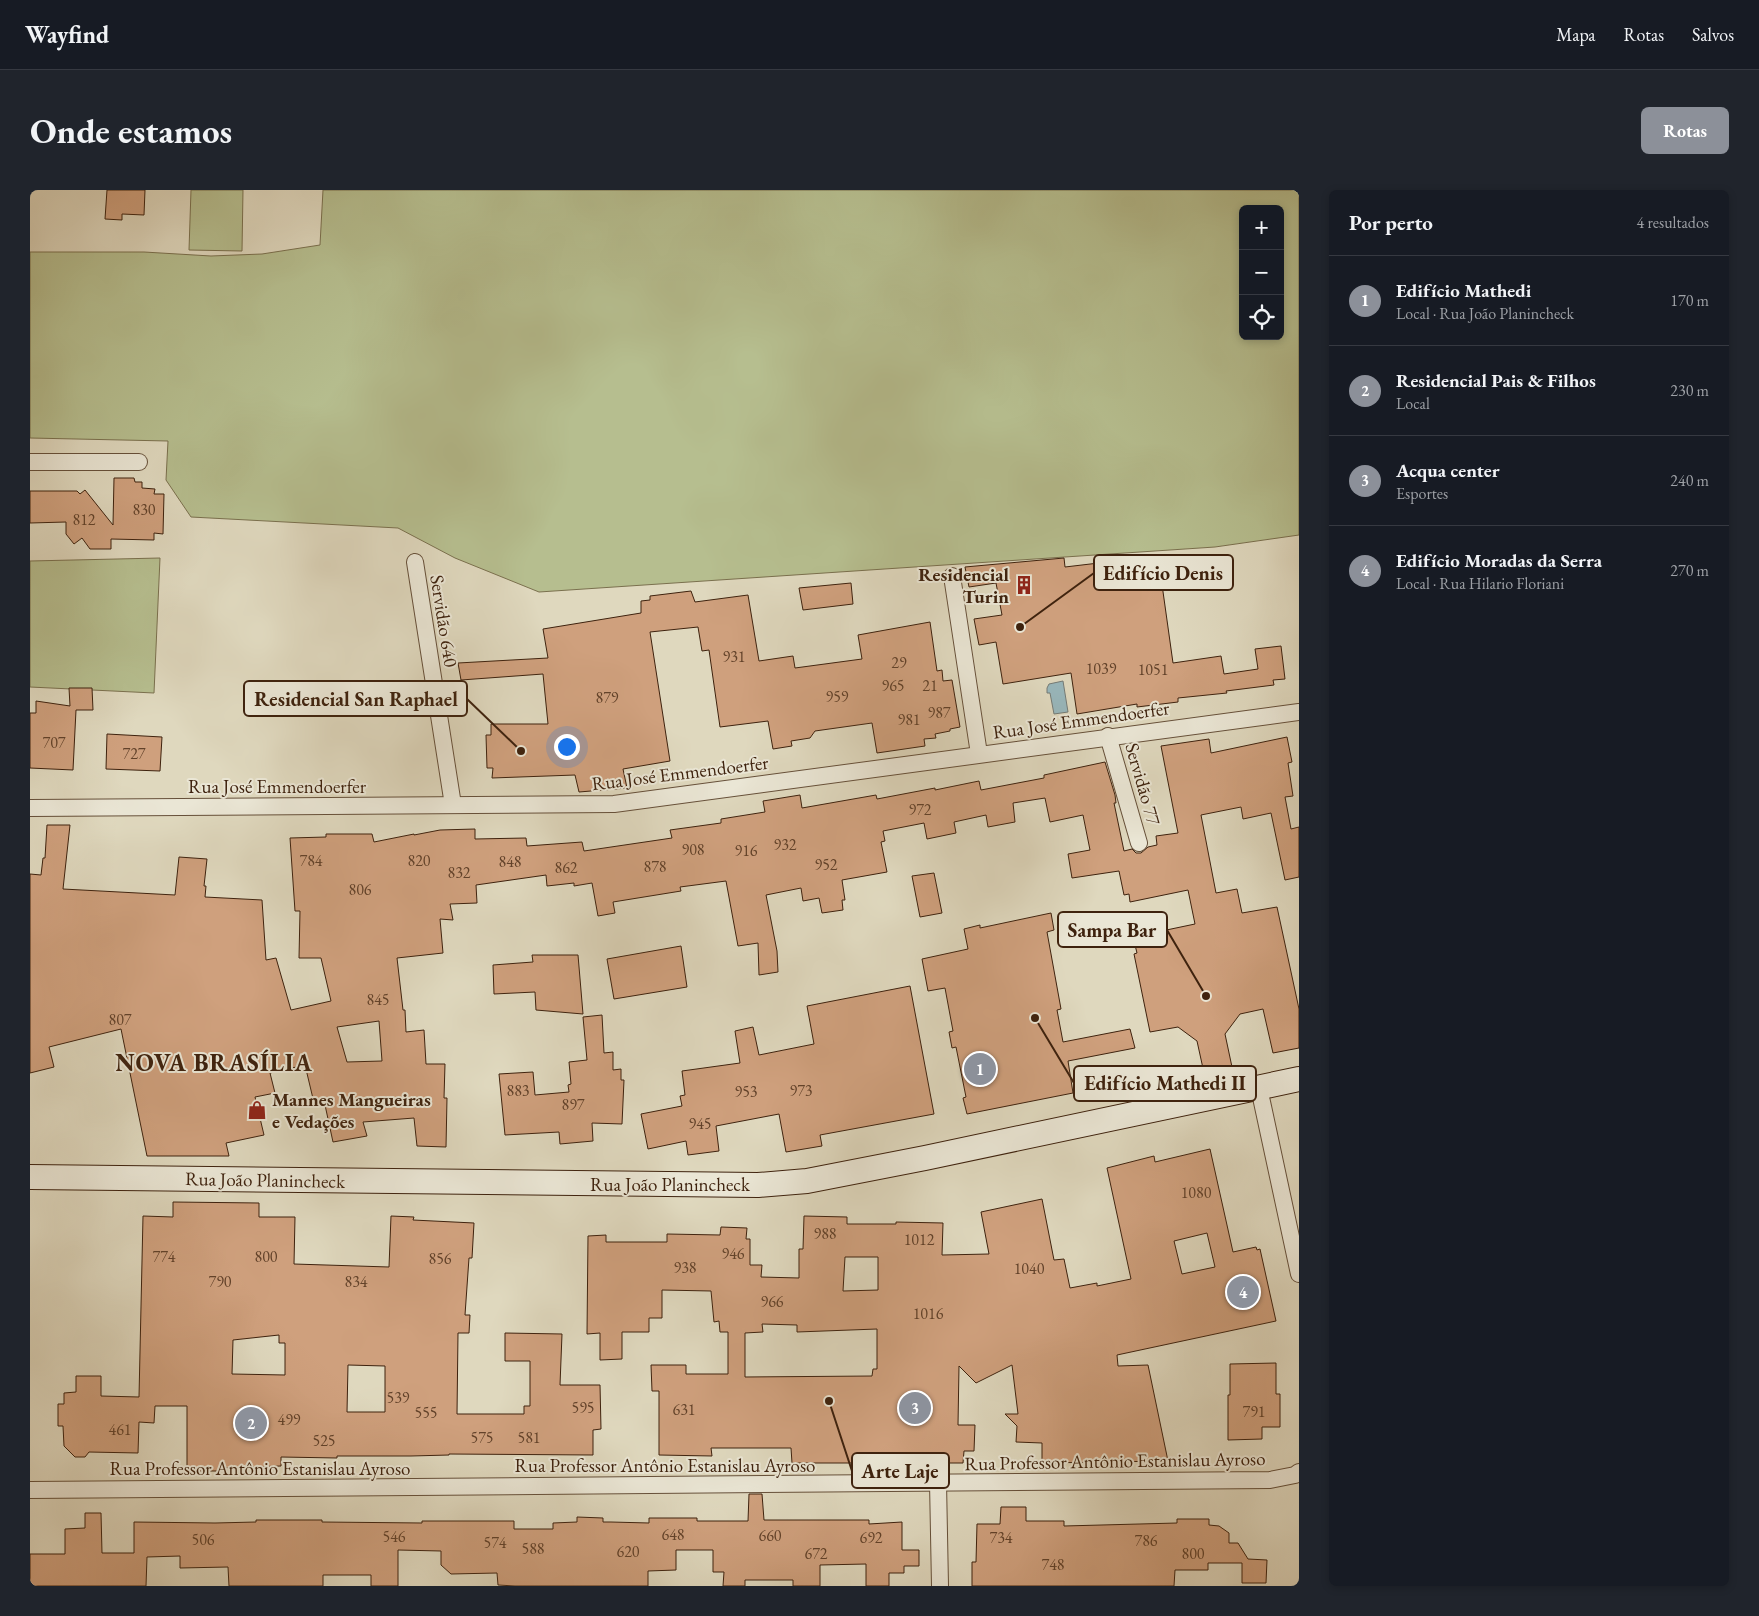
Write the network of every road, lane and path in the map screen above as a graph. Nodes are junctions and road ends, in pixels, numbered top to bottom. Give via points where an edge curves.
1 (30, 462) edge
2 (139, 462) dead end
3 (415, 562) dead end
4 (952, 576) dead end
5 (1299, 712) edge
6 (1108, 736) junction
7 (979, 754) junction
8 (453, 805) junction
9 (30, 808) edge
10 (1139, 843) dead end
11 (1299, 1080) edge
12 (1259, 1088) junction
13 (30, 1177) edge
14 (1299, 1274) edge
15 (1299, 1472) edge
16 (938, 1482) junction
17 (30, 1490) edge
18 (940, 1586) edge

1 - 2 street
3 - 8 street, Servidão 640
4 - 7 street
5 - 6 street, Rua José Emmendoerfer
6 - 7 street, Rua José Emmendoerfer
6 - 10 street, Servidão 77
7 - 8 street, Rua José Emmendoerfer via 614,804
8 - 9 street, Rua José Emmendoerfer
11 - 12 main road, Rua João Planincheck
12 - 13 main road, Rua João Planincheck via 807,1181 758,1185
12 - 14 street
15 - 16 street, Rua Professor Antônio Estanislau Ayroso via 1270,1480
16 - 17 street, Rua Professor Antônio Estanislau Ayroso
16 - 18 street

